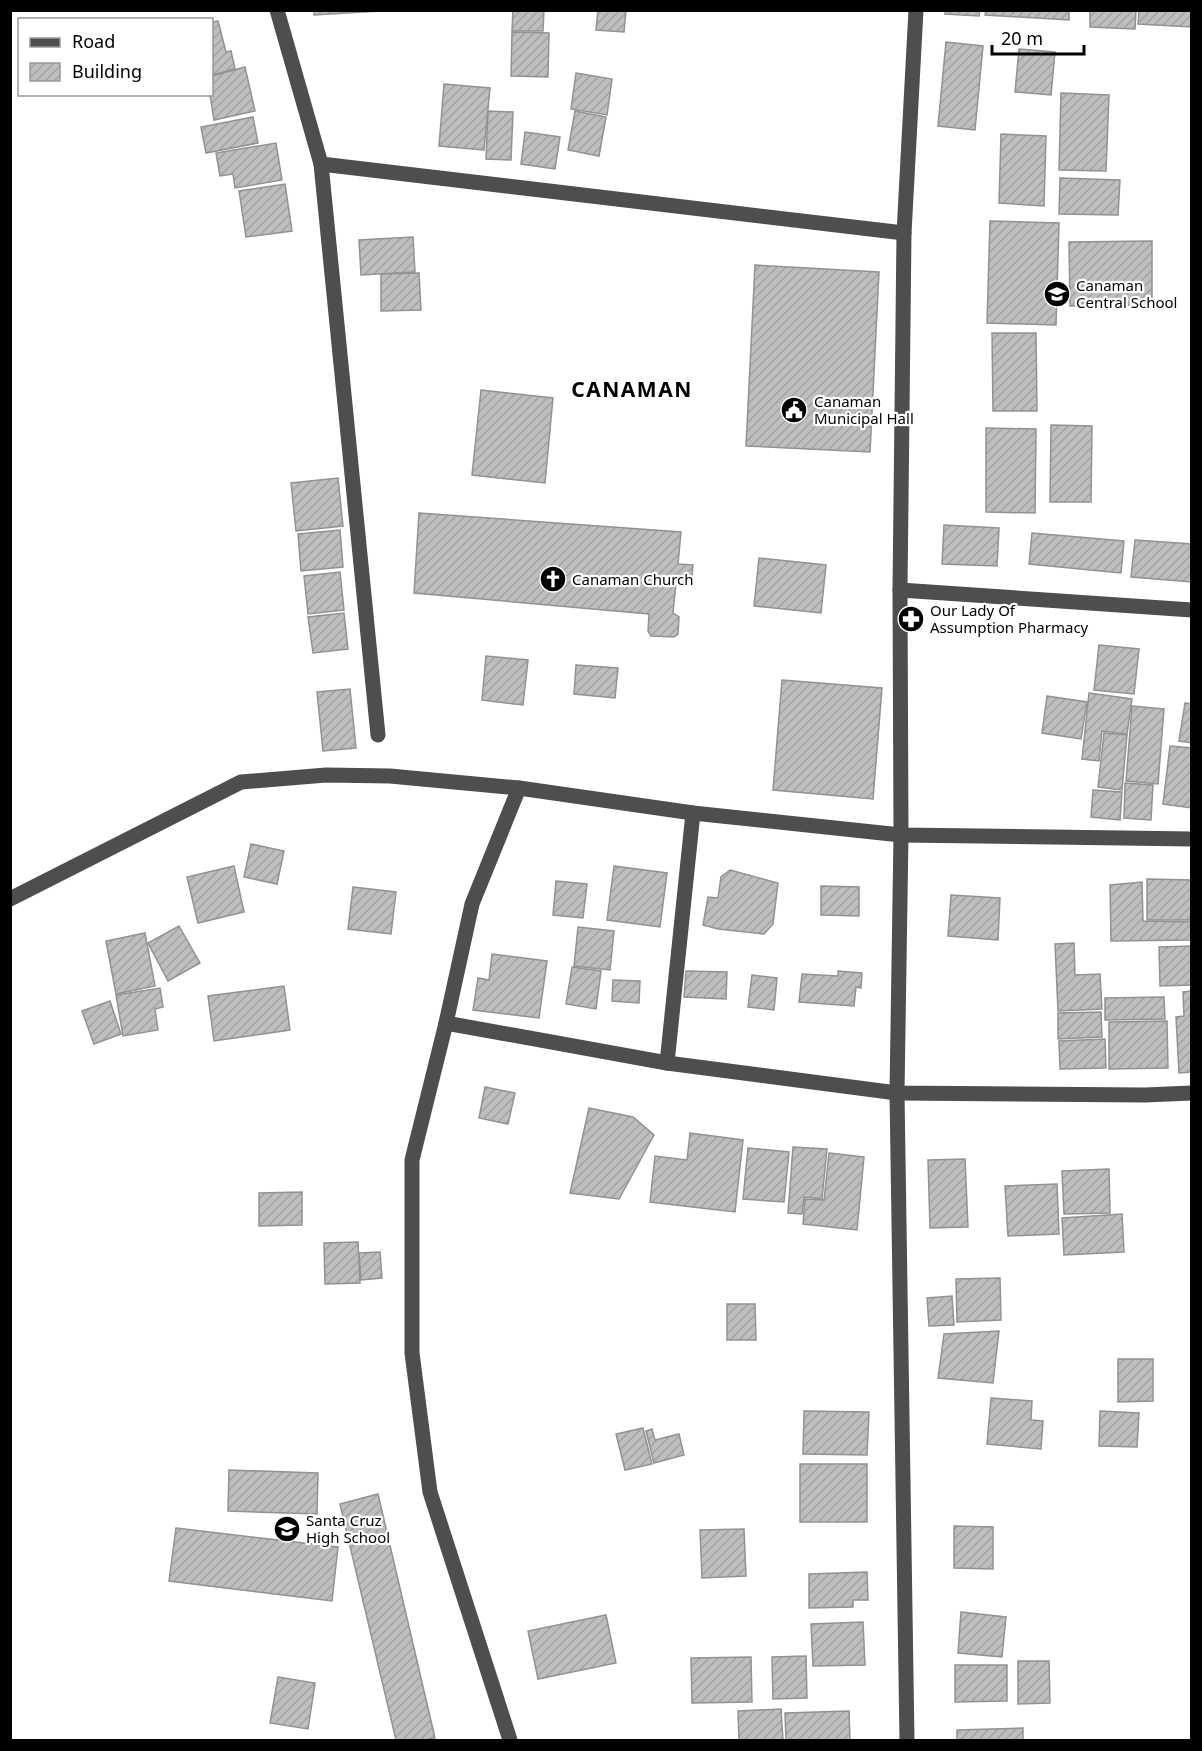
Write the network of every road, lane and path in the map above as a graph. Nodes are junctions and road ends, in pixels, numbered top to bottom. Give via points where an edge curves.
1 (277, 10) edge
2 (916, 10) edge
3 (321, 164) junction
4 (904, 233) junction
5 (900, 590) junction
6 (1191, 610) edge
7 (378, 735) dead end
8 (519, 788) junction
9 (693, 813) junction
10 (901, 835) junction
11 (1191, 839) edge
12 (10, 900) edge
13 (446, 1023) junction
14 (667, 1063) junction
15 (897, 1093) junction
16 (1191, 1093) edge
17 (510, 1740) edge
18 (907, 1740) edge

1 - 3 street
2 - 4 street
3 - 4 street
3 - 7 street
4 - 5 street
5 - 6 street
5 - 10 street
8 - 9 street
8 - 12 street via 326,775 241,782
8 - 13 street via 472,904
9 - 10 street
9 - 14 street
10 - 11 street
10 - 15 street
13 - 14 street
13 - 17 street via 412,1160 412,1353 430,1492
14 - 15 street
15 - 16 street
15 - 18 street

